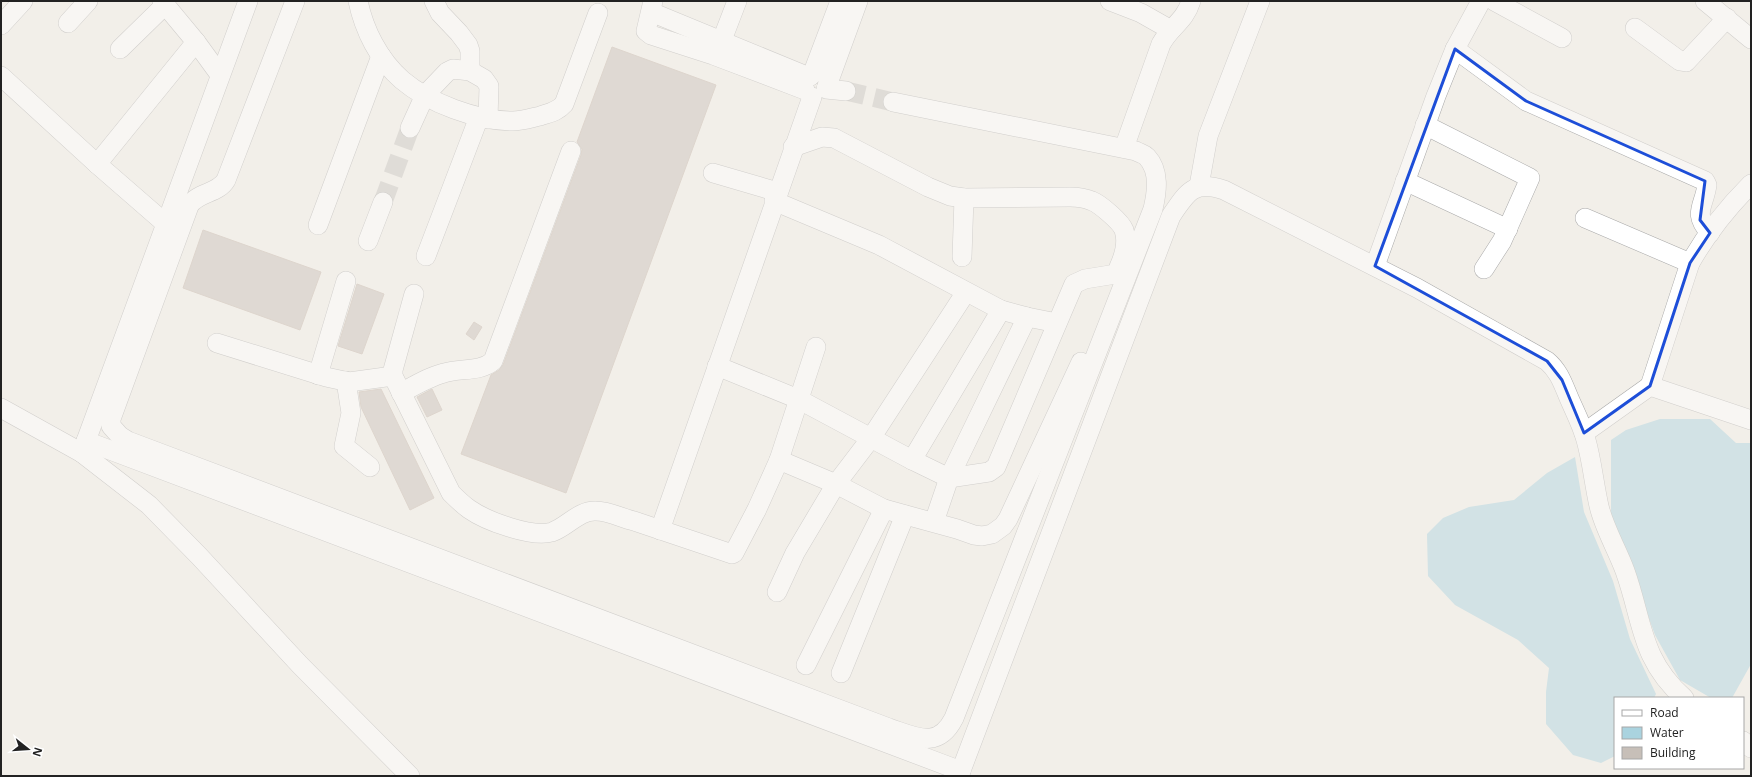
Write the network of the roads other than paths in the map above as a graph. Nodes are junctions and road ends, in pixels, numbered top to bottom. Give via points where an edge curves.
1 (23, 1) edge
2 (88, 1) edge
3 (248, 1) edge
4 (295, 1) edge
5 (358, 1) edge
6 (434, 1) edge
7 (737, 1) edge
8 (840, 1) edge
9 (858, 1) edge
10 (1110, 1) edge
11 (1191, 1) edge
12 (1260, 1) edge
13 (1481, 1) edge
14 (1494, 1) edge
15 (1705, 1) edge
16 (164, 3) edge
17 (652, 6) edge
18 (1144, 7) edge
19 (598, 13) dead end
20 (1727, 18) junction
21 (68, 23) dead end
22 (1, 25) edge
23 (1635, 28) dead end
24 (1171, 30) junction
25 (1562, 38) dead end
26 (1751, 39) edge
27 (196, 42) junction
28 (120, 49) dead end
29 (718, 49) junction
30 (1455, 49) junction
31 (381, 56) junction
32 (470, 71) junction
33 (220, 75) junction
34 (1, 76) edge
35 (815, 86) junction
36 (846, 91) tunnel mouth
37 (425, 95) junction
38 (893, 102) tunnel mouth
39 (484, 118) junction
40 (1425, 125) junction
41 (410, 128) tunnel mouth
42 (793, 147) junction
43 (1124, 148) junction
44 (571, 151) dead end
45 (97, 164) junction
46 (713, 173) dead end
47 (1405, 181) junction
48 (1751, 184) edge
49 (1199, 186) junction
50 (776, 197) junction
51 (964, 198) junction
52 (383, 202) tunnel mouth
53 (1585, 218) dead end
54 (166, 224) junction
55 (318, 225) dead end
56 (1508, 229) junction
57 (1710, 233) junction
58 (368, 241) dead end
59 (426, 256) dead end
60 (962, 257) dead end
61 (1690, 263) junction
62 (1375, 266) junction
63 (1484, 269) dead end
64 (1116, 274) junction
65 (346, 281) dead end
66 (966, 292) junction
67 (414, 294) dead end
68 (1001, 310) junction
69 (1027, 317) junction
70 (1058, 323) junction
71 (217, 343) dead end
72 (816, 347) dead end
73 (717, 366) junction
74 (318, 375) junction
75 (393, 376) junction
76 (346, 381) junction
77 (1650, 386) junction
78 (401, 393) junction
79 (798, 399) junction
80 (1, 408) edge
81 (1751, 420) edge
82 (871, 438) junction
83 (1585, 438) junction
84 (84, 447) junction
85 (779, 460) junction
86 (912, 460) junction
87 (370, 467) dead end
88 (949, 478) junction
89 (836, 484) junction
90 (884, 509) junction
91 (905, 515) junction
92 (934, 522) junction
93 (660, 530) junction
94 (776, 592) dead end
95 (806, 665) dead end
96 (841, 673) dead end
97 (1679, 694) edge
98 (960, 774) edge
99 (410, 776) edge

1 - 22 street
2 - 21 street
3 - 33 street
4 - 43 street via 226,180 221,187 195,199 189,206 111,419 111,426 128,440 922,739 944,734 950,728 1153,209 1157,194 1153,168 1147,157
5 - 31 street via 371,39
6 - 32 street via 440,13 468,45
7 - 29 street
8 - 35 street
9 - 35 street
10 - 18 street
11 - 24 street via 1184,18
12 - 49 street via 1208,136
13 - 30 street
14 - 25 street
15 - 20 street
16 - 27 street
16 - 28 street
17 - 29 street via 646,31 648,34
18 - 24 street
19 - 39 street via 564,104 560,108 554,112 514,121
20 - 23 street via 1686,62 1680,61
20 - 26 street
24 - 43 street via 1161,44
27 - 33 street
27 - 45 street
29 - 35 street
30 - 40 street
30 - 57 street via 1526,101 1705,181 1707,185 1700,220
31 - 37 street via 402,80
31 - 55 street
32 - 37 street via 453,69 447,72
32 - 39 street via 484,79 489,86
33 - 54 street
34 - 45 street
35 - 36 street
35 - 42 street
37 - 39 street via 444,105
37 - 41 street
38 - 43 street
39 - 59 street
40 - 47 street
40 - 56 street via 1529,177 1530,180
42 - 50 street
42 - 51 street via 822,137 834,138 928,187 950,196
44 - 78 street via 493,361 482,368 445,373
45 - 54 street
46 - 50 street
47 - 56 street
47 - 62 street
48 - 57 street
49 - 62 street via 1210,185 1224,190
49 - 98 street via 1184,196 1171,216
50 - 66 street via 879,245
50 - 73 street
51 - 60 street
51 - 64 street via 1070,197 1094,201 1121,224 1124,230 1126,246
52 - 58 street
53 - 61 street
54 - 84 street
56 - 63 street
57 - 61 street
61 - 77 street
62 - 83 street via 1547,361 1562,380
64 - 70 street via 1085,279 1074,284
64 - 92 street via 1086,351 1008,519 997,531 982,536
65 - 74 street
66 - 68 street
66 - 82 street
67 - 75 street
68 - 69 street
68 - 86 street
69 - 70 street
69 - 88 street
70 - 88 street via 996,467 989,472
71 - 74 street
72 - 79 street
73 - 79 street
73 - 93 street
74 - 76 street
75 - 76 street
75 - 78 street
76 - 87 street via 351,413 344,446
77 - 81 street
77 - 83 street
78 - 93 street via 451,493 476,514 539,534 560,529 581,515 596,511
79 - 82 street
79 - 85 street
80 - 84 street
82 - 86 street
82 - 89 street
83 - 97 street via 1599,508 1625,569 1649,652 1659,671
84 - 98 street
84 - 99 street via 149,505 200,556 300,665
85 - 89 street
85 - 93 street via 734,554
86 - 88 street
88 - 92 street
89 - 90 street
89 - 94 street via 795,553
90 - 91 street
90 - 95 street
91 - 92 street
91 - 96 street

